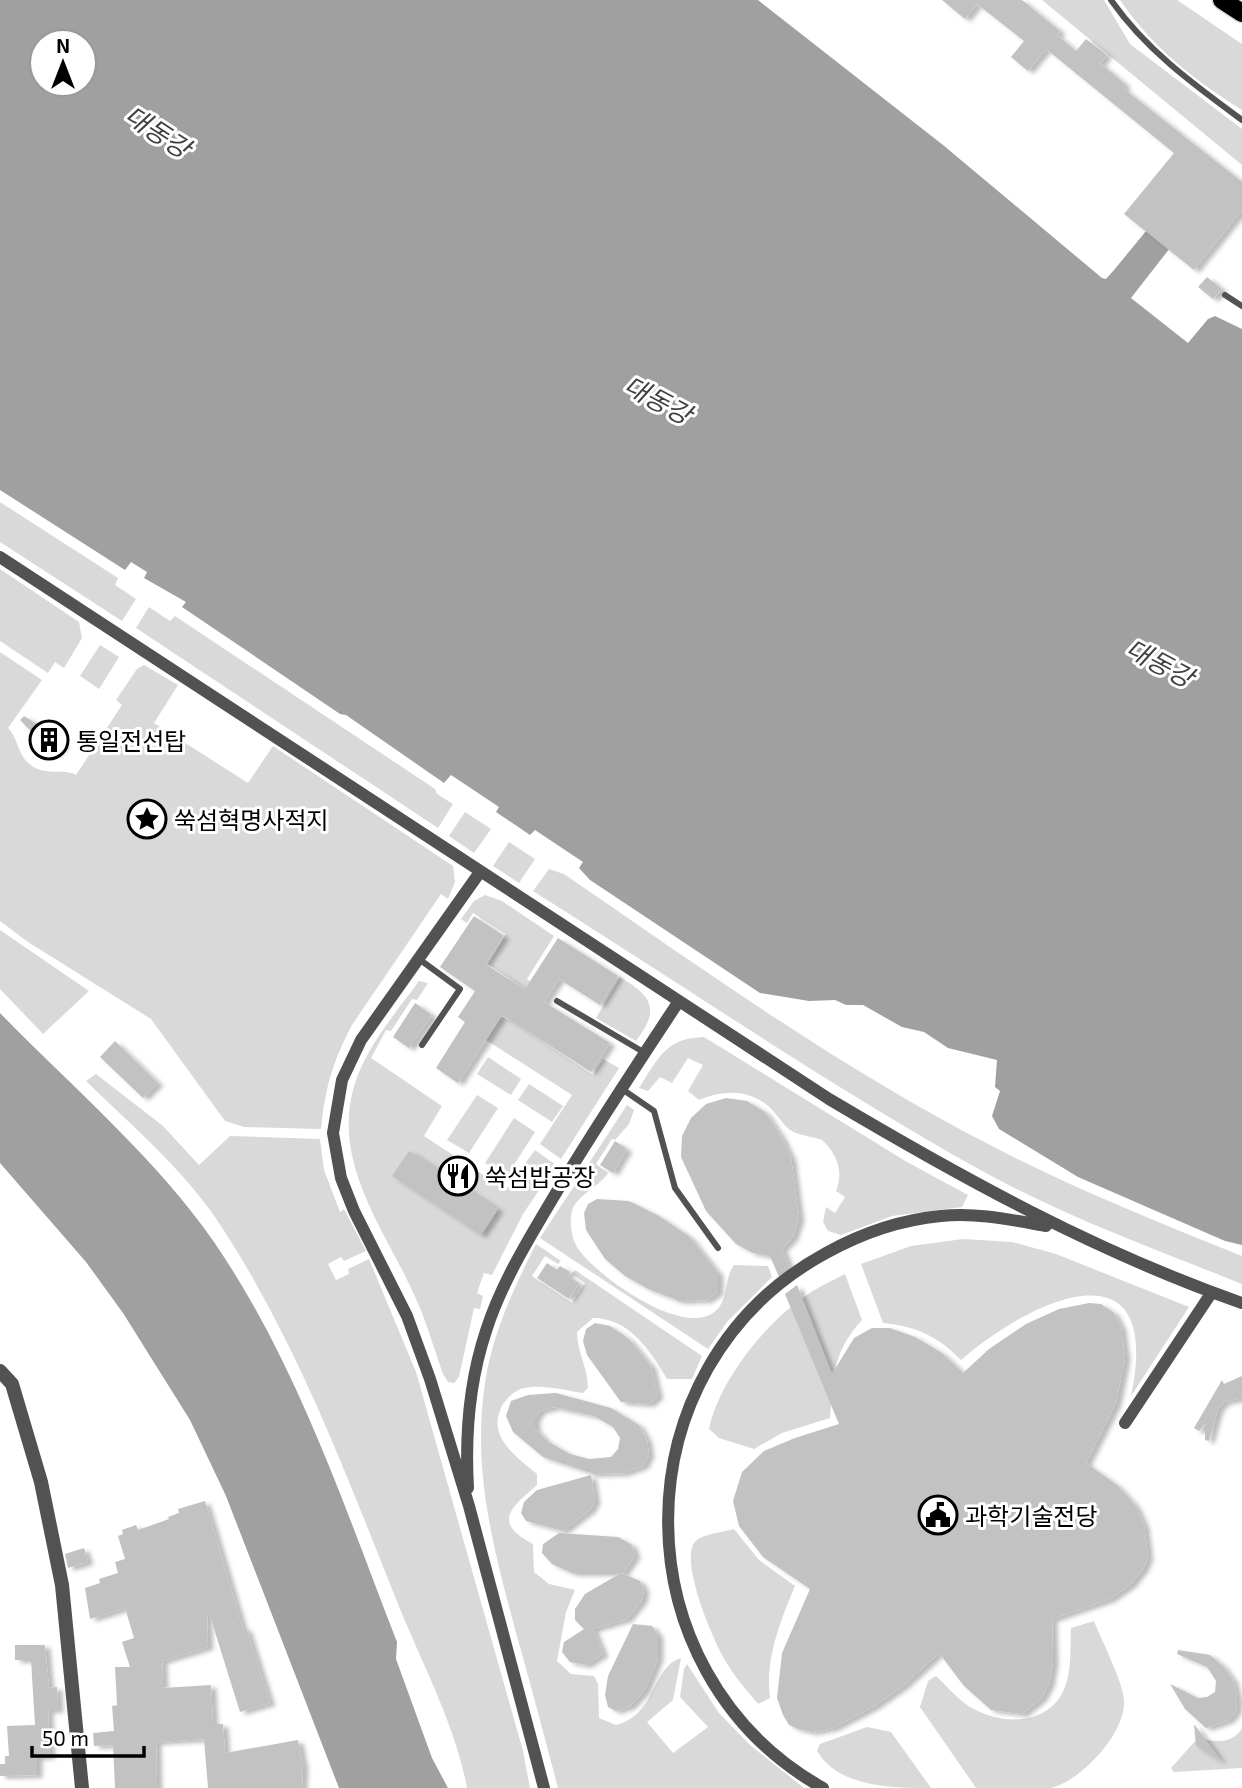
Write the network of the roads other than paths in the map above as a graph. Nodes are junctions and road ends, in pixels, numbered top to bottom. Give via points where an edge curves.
1 (1111, 0) edge
2 (1222, 0) edge
3 (1242, 13) edge
4 (1242, 120) edge
5 (1225, 295) dead end
6 (1242, 306) edge
7 (0, 557) edge
8 (480, 872) junction
9 (419, 958) junction
10 (557, 1001) dead end
11 (679, 1001) junction
12 (422, 1045) dead end
13 (645, 1054) junction
14 (622, 1089) junction
15 (1060, 1228) junction
16 (718, 1248) dead end
17 (1212, 1292) junction
18 (1242, 1303) edge
19 (0, 1371) edge
20 (1125, 1423) dead end
21 (469, 1506) junction
22 (82, 1788) edge
23 (544, 1788) edge
24 (824, 1788) edge

1 - 4 lane via 1134,32 1186,79
2 - 3 main road
5 - 6 lane
7 - 8 street
8 - 9 street
8 - 11 street
9 - 12 lane via 460,989
9 - 21 street via 350,1061 337,1099 333,1133 341,1178 407,1316
10 - 13 lane
11 - 13 street
11 - 15 street via 840,1106
13 - 14 street
14 - 16 lane via 654,1111 675,1188
14 - 21 street via 529,1237 487,1328 468,1418
15 - 17 street
15 - 24 street via 1001,1218 942,1216 883,1227 845,1242 796,1269 760,1300 723,1342 687,1408 673,1458 668,1518 673,1579 693,1646 743,1725 775,1756
17 - 18 street
17 - 20 street
19 - 22 street via 12,1384 53,1533 69,1630
21 - 23 street

